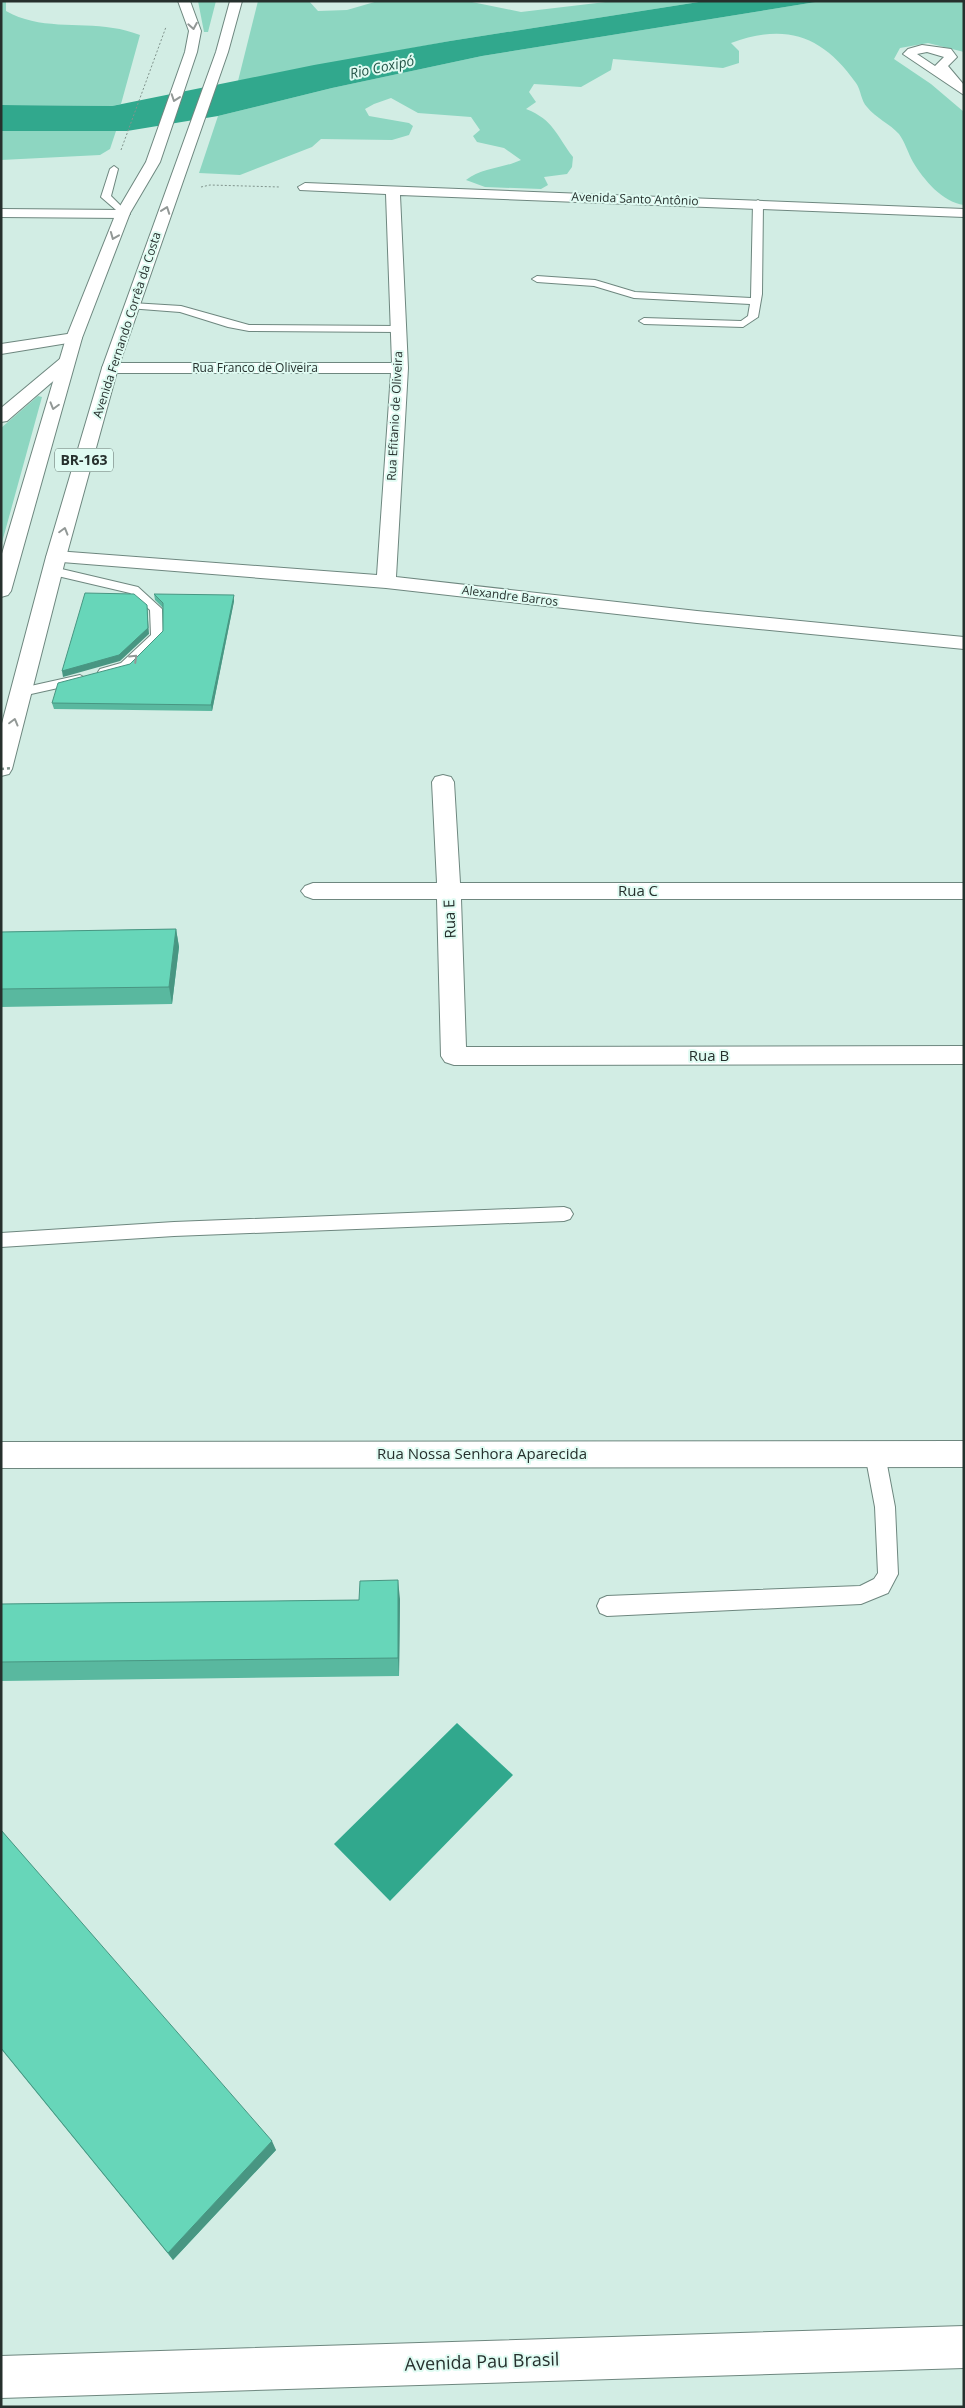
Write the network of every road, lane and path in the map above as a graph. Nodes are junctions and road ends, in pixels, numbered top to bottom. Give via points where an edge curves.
1 (184, 1) edge
2 (236, 1) edge
3 (168, 21) dead end
4 (114, 169) joint
5 (305, 187) joint
6 (173, 189) junction
7 (393, 191) junction
8 (758, 203) junction
9 (1, 213) edge
10 (964, 213) edge
11 (123, 214) junction
12 (537, 279) dead end
13 (756, 301) junction
14 (132, 306) junction
15 (644, 321) dead end
16 (398, 329) junction
17 (74, 338) junction
18 (4, 348) edge
19 (110, 368) junction
20 (400, 368) junction
21 (57, 378) junction
22 (1, 418) edge
23 (6, 556) edge
24 (54, 564) junction
25 (386, 582) junction
26 (1, 591) edge
27 (964, 644) edge
28 (22, 692) junction
29 (5, 769) edge
30 (443, 782) dead end
31 (313, 891) dead end
32 (449, 891) junction
33 (964, 891) edge
34 (964, 1055) edge
35 (454, 1056) joint
36 (564, 1214) dead end
37 (1, 1240) edge
38 (875, 1454) junction
39 (964, 1454) edge
40 (1, 1455) edge
41 (607, 1606) dead end
42 (964, 2347) edge
43 (1, 2377) edge

1 -> 11 main road via 195,31 191,52 153,162
2 - 6 main road, Avenida Fernando Corrêa da Costa / BR-163 via 222,52
3 - 4 path
4 - 11 lane via 106,197
5 - 6 path via 210,185
5 - 7 main road, Avenida Santo Antônio
14 -> 6 main road, Avenida Fernando Corrêa da Costa / BR-163
7 - 8 main road, Avenida Santo Antônio
7 - 16 main road, Rua Efitanio de Oliveira
8 - 10 main road, Avenida Santo Antônio
8 - 13 lane
9 - 11 main road
11 -> 17 main road
12 - 13 lane via 594,283 634,295
13 - 15 lane via 753,317 743,324
14 - 16 lane via 181,309 249,328
14 - 19 main road, Avenida Fernando Corrêa da Costa / BR-163
16 - 20 main road, Rua Efitanio de Oliveira
17 - 18 main road
17 - 21 main road via 67,361
18 - 21 main road via 37,355
19 - 20 main road, Rua Franco de Oliveira
24 -> 19 main road, Avenida Fernando Corrêa da Costa / BR-163
20 - 25 main road, Rua Efitanio de Oliveira
21 - 22 main road
21 -> 23 main road, BR-163
23 - 26 main road, BR-163
24 - 25 main road, Alexandre Barros
24 - 28 main road, Avenida Fernando Corrêa da Costa / BR-163
28 -> 24 lane via 126,666 157,636 156,609 134,590
25 - 27 main road, Alexandre Barros
29 -> 28 main road, Avenida Fernando Corrêa da Costa / BR-163
30 - 32 main road, Rua E
31 - 32 main road, Rua C
32 - 33 main road, Rua C
32 - 35 main road, Rua E
34 - 35 main road, Rua B
36 - 37 lane via 174,1228
38 - 39 main road, Rua Nossa Senhora Aparecida
38 - 40 main road, Rua Nossa Senhora Aparecida
38 - 41 lane via 885,1507 888,1574 881,1586 861,1595
42 - 43 main road, Avenida Pau Brasil

